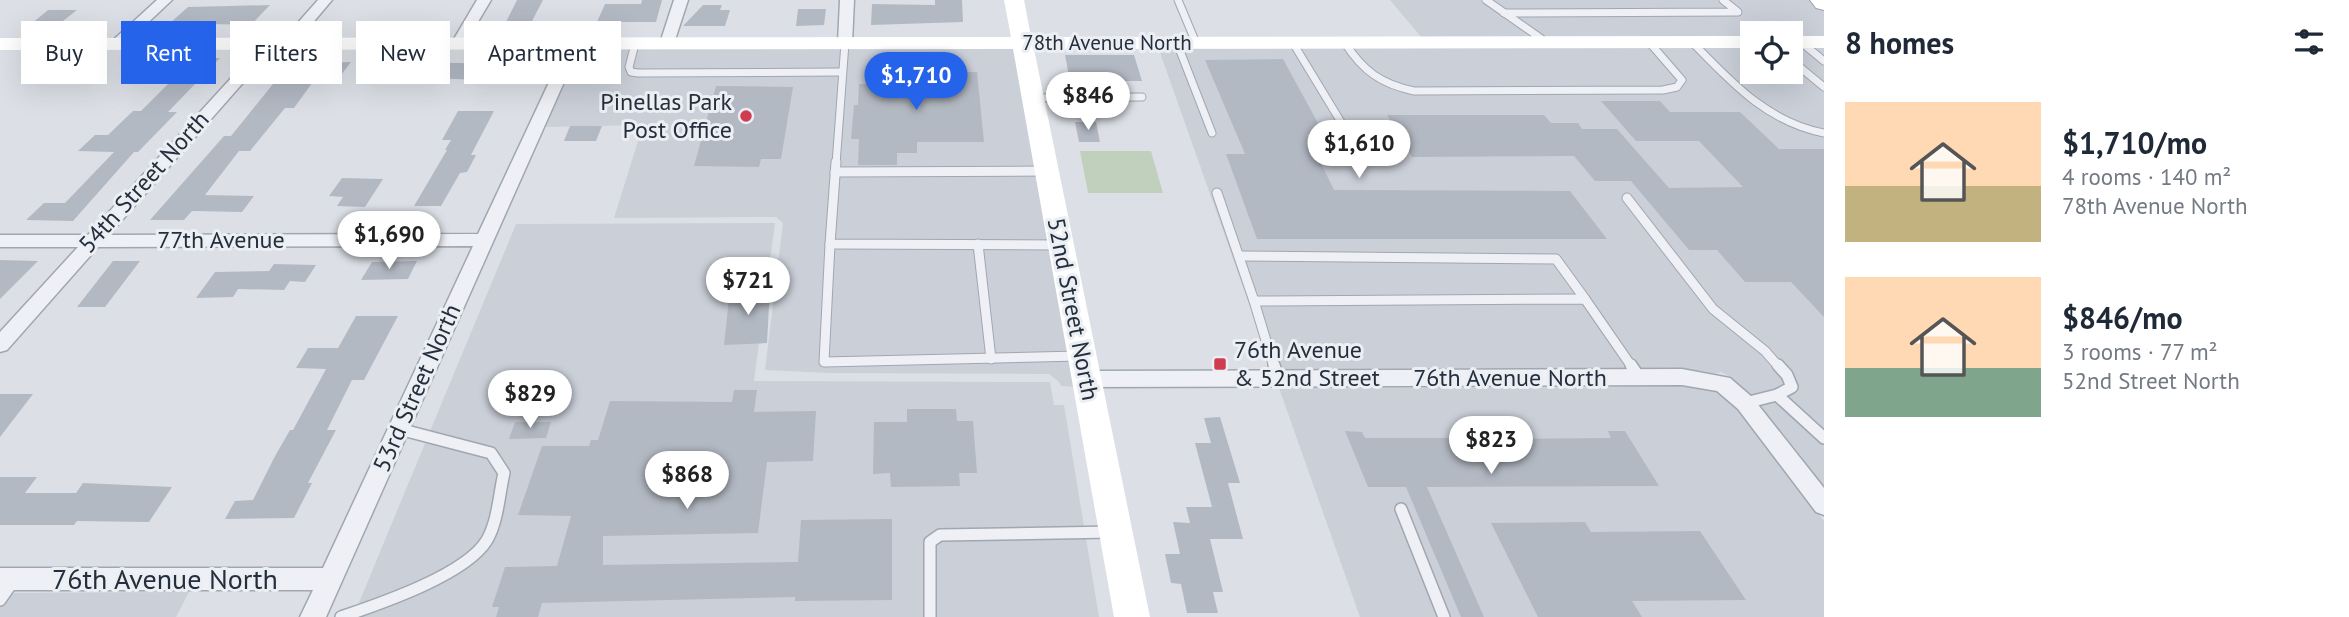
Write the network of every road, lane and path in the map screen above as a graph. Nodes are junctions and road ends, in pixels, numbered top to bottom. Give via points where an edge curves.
1 (165, 0) edge
2 (325, 0) edge
3 (484, 0) edge
4 (681, 0) edge
5 (847, 0) edge
6 (1014, 0) edge
7 (1178, 0) edge
8 (1486, 0) edge
9 (1723, 0) edge
10 (1504, 13) junction
11 (307, 21) edge
12 (1648, 42) junction
13 (1692, 42) junction
14 (1740, 42) edge
15 (667, 43) junction
16 (845, 43) junction
17 (1023, 43) junction
18 (1187, 43) junction
19 (1293, 43) junction
20 (1345, 43) junction
21 (1546, 43) junction
22 (0, 44) edge
23 (117, 44) junction
24 (230, 44) edge
25 (342, 44) edge
26 (458, 44) junction
27 (464, 44) edge
28 (621, 44) edge
29 (635, 44) junction
30 (1803, 50) edge
31 (1823, 54) edge
32 (1803, 60) edge
33 (842, 72) junction
34 (233, 84) edge
35 (556, 84) edge
36 (1824, 87) edge
37 (1142, 97) dead end
38 (1033, 98) junction
39 (1347, 132) dead end
40 (1212, 133) dead end
41 (1824, 134) edge
42 (1047, 171) junction
43 (835, 172) junction
44 (1217, 193) dead end
45 (1627, 198) dead end
46 (90, 240) junction
47 (484, 240) junction
48 (0, 241) edge
49 (830, 244) junction
50 (978, 244) junction
51 (1061, 245) junction
52 (1238, 256) junction
53 (1585, 299) junction
54 (1254, 301) junction
55 (0, 345) edge
56 (992, 359) junction
57 (1085, 367) junction
58 (1639, 377) junction
59 (1278, 378) junction
60 (1777, 395) junction
61 (1745, 403) junction
62 (399, 429) junction
63 (1824, 438) edge
64 (1824, 505) edge
65 (1401, 509) dead end
66 (1116, 532) junction
67 (7, 579) edge
68 (330, 579) junction
69 (0, 600) edge
70 (313, 617) edge
71 (341, 617) edge
72 (930, 617) edge
73 (1132, 617) edge
74 (1444, 617) edge

1 - 23 street
2 - 11 street, 54th Street North
3 - 26 street
4 - 15 street
5 - 16 street
6 - 17 street, 52nd Street North
7 - 18 lane
8 - 10 lane
9 - 10 lane via 1738,12
10 - 21 lane
12 - 13 street, 78th Avenue North
12 - 20 lane via 1682,80 1677,86 1663,90 1414,91 1367,74
12 - 21 street, 78th Avenue North
13 - 14 street, 78th Avenue North
13 - 41 lane via 1771,115
15 - 16 street, 78th Avenue North
15 - 29 street, 78th Avenue North
16 - 17 street, 78th Avenue North
16 - 33 lane
17 - 18 street, 78th Avenue North
17 - 38 street, 52nd Street North
18 - 19 street, 78th Avenue North
18 - 40 lane
19 - 20 street, 78th Avenue North
19 - 39 lane
20 - 21 street, 78th Avenue North
22 - 23 street, 78th Avenue North
23 - 24 street, 78th Avenue North
25 - 26 street, 78th Avenue North
26 - 27 street, 78th Avenue North
28 - 29 street, 78th Avenue North
29 - 33 lane via 629,69 638,74
30 - 31 street
32 - 36 lane
33 - 43 lane
34 - 46 street, 54th Street North
35 - 47 street, 53rd Street North
37 - 38 lane
38 - 42 street, 52nd Street North
42 - 43 lane
42 - 51 street, 52nd Street North
43 - 49 lane
44 - 52 lane
45 - 60 lane via 1713,309 1787,375 1792,387
46 - 47 street, 77th Avenue
46 - 48 street, 77th Avenue
46 - 55 street, 54th Street North
47 - 62 street, 53rd Street North
49 - 50 lane
49 - 56 lane via 824,362
50 - 51 lane
50 - 56 lane
51 - 57 street, 52nd Street North
52 - 53 lane via 1556,259
52 - 54 lane
53 - 54 lane
53 - 58 lane
54 - 59 lane
56 - 57 lane
57 - 59 street, 76th Avenue North
57 - 66 street, 52nd Street North
58 - 59 street, 76th Avenue North
58 - 61 street, 76th Avenue North via 1682,377 1723,384
60 - 61 lane
60 - 63 lane
61 - 64 street
62 - 68 street, 53rd Street North
62 - 71 lane via 491,453 504,473 486,543 461,565
65 - 74 lane
66 - 72 lane via 940,535 930,542
66 - 73 street, 52nd Street North
67 - 68 street, 76th Avenue North
67 - 69 lane
68 - 70 street, 53rd Street North

